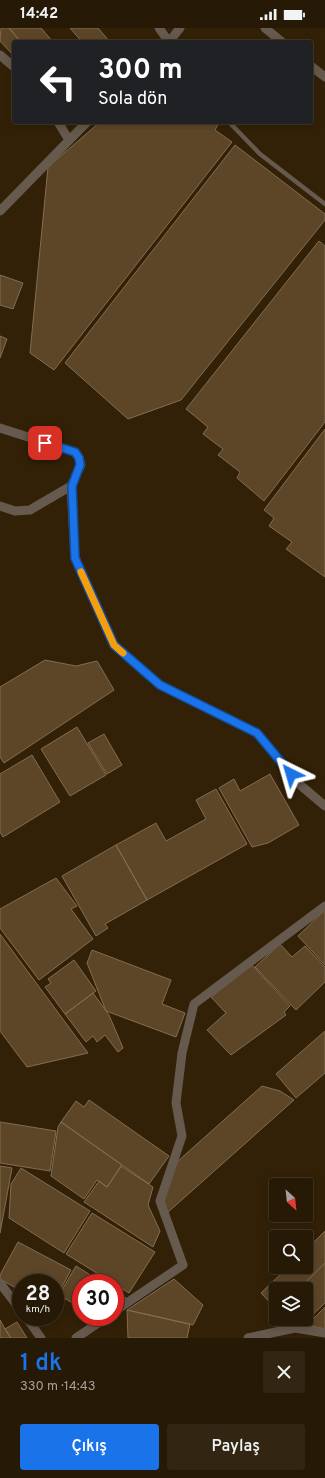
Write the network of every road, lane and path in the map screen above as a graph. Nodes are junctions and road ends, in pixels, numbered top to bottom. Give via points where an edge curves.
1 (159, 28) edge
2 (180, 28) edge
3 (265, 28) edge
4 (168, 40) edge
5 (171, 40) edge
6 (280, 40) edge
7 (0, 55) edge
8 (12, 65) edge
9 (313, 68) edge
10 (325, 77) edge
11 (59, 124) edge
12 (85, 124) edge
13 (231, 124) edge
14 (69, 140) junction
15 (325, 204) edge
16 (0, 211) edge
17 (0, 428) edge
18 (72, 486) junction
19 (2, 507) edge
20 (0, 517) edge
21 (325, 806) edge
22 (325, 906) edge
23 (0, 1283) edge
24 (12, 1299) edge
25 (124, 1305) edge
26 (32, 1326) edge
27 (94, 1326) edge
28 (325, 1333) edge
29 (41, 1338) edge
30 (76, 1338) edge
31 (248, 1338) edge

1 - 4 street
2 - 5 street
3 - 6 street
7 - 8 street
9 - 10 street
11 - 14 street
12 - 14 street
13 - 15 lane via 260,154
14 - 16 street
17 - 18 street via 75,452 80,465
18 - 19 street via 30,510 20,511
18 - 21 street via 75,558 114,645 160,685 257,733 299,784
19 - 20 street
22 - 25 street via 194,1004 182,1053 176,1103 182,1136 160,1201 183,1265
23 - 24 street
26 - 29 street
27 - 30 street
28 - 31 street via 295,1328

